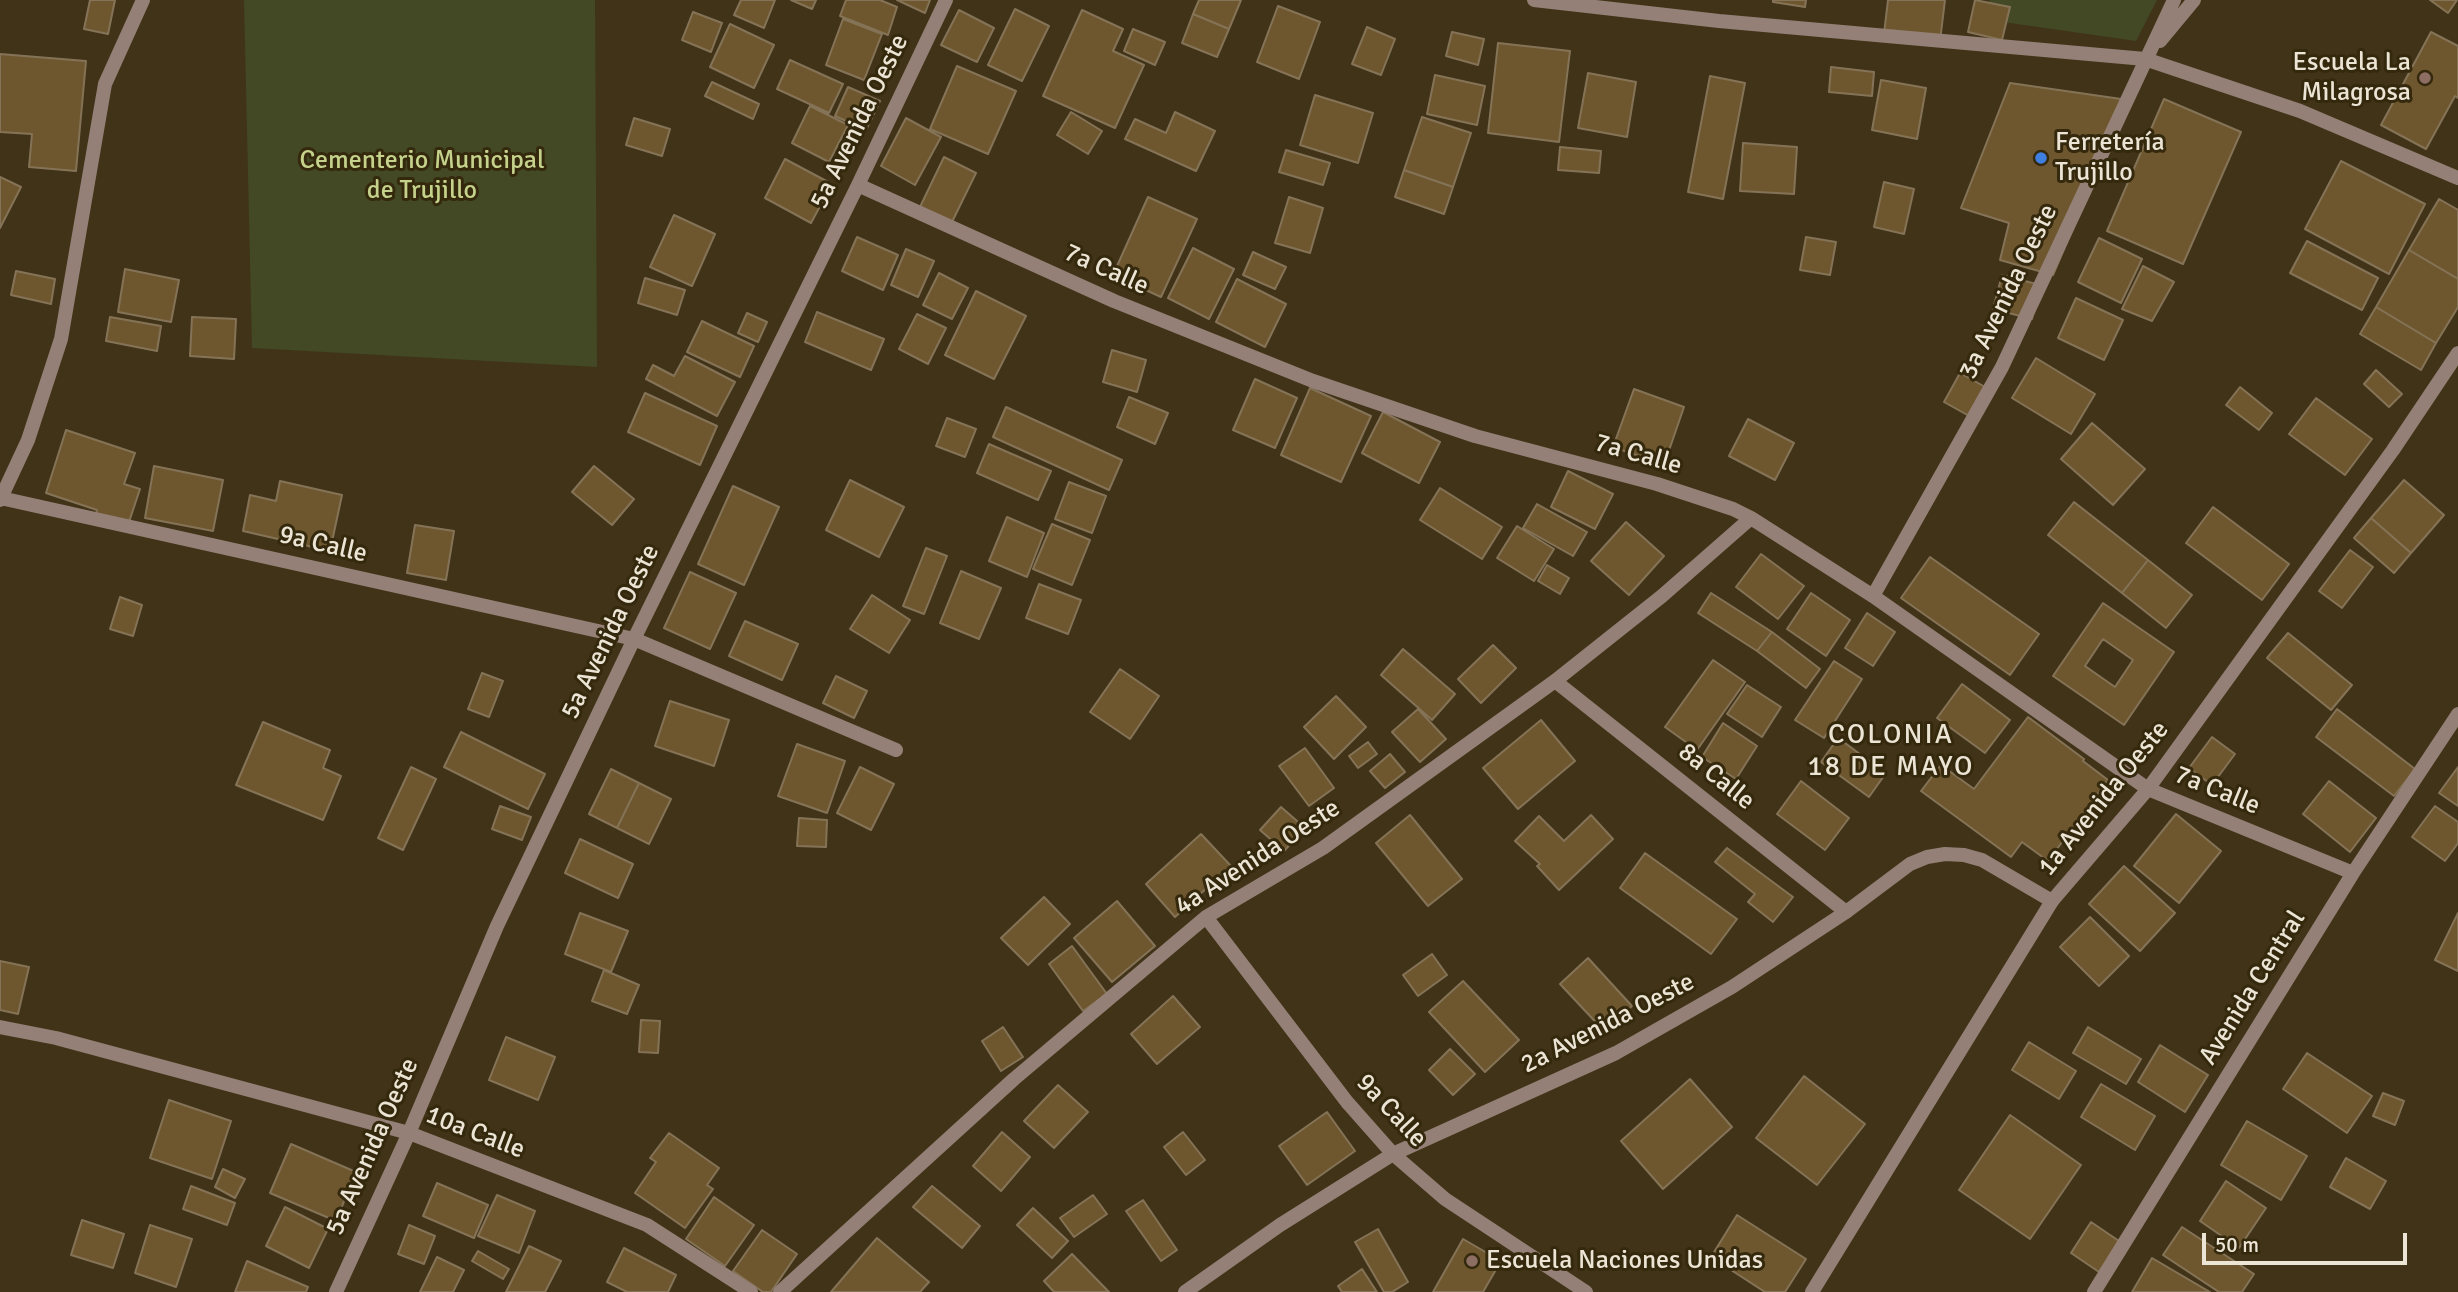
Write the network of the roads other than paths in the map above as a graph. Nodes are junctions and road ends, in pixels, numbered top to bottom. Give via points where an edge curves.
1 (143, 0) edge
2 (946, 0) edge
3 (1534, 0) edge
4 (2174, 0) edge
5 (2194, 0) edge
6 (2145, 59) junction
7 (2458, 178) edge
8 (858, 185) junction
9 (2458, 353) edge
10 (1, 499) edge
11 (1751, 518) junction
12 (1873, 596) junction
13 (634, 639) junction
14 (1555, 681) junction
15 (2458, 714) edge
16 (896, 750) dead end
17 (2148, 789) junction
18 (2353, 873) junction
19 (2052, 901) junction
20 (1846, 912) junction
21 (1206, 917) junction
22 (0, 1027) edge
23 (409, 1133) junction
24 (1393, 1154) junction
25 (336, 1292) edge
26 (751, 1292) edge
27 (780, 1292) edge
28 (1185, 1292) edge
29 (1586, 1292) edge
30 (1812, 1292) edge
31 (2094, 1292) edge

1 - 10 street via 105,84 61,339 28,440
2 - 8 street, 5a Avenida Oeste
3 - 6 street via 1732,23
4 - 6 street, 3a Avenida Oeste
5 - 6 street
6 - 7 street via 2300,111
6 - 12 street, 3a Avenida Oeste via 2002,367
8 - 11 street, 7a Calle via 1114,301 1313,381 1475,436 1657,484
8 - 13 street, 5a Avenida Oeste
9 - 17 street, 1a Avenida Oeste
10 - 13 street, 9a Calle
11 - 12 street, 7a Calle
11 - 14 street, 4a Avenida Oeste
12 - 17 street, 7a Calle
13 - 16 street, 9a Calle
13 - 23 street, 5a Avenida Oeste via 497,926
14 - 20 street, 8a Calle
14 - 21 street, 4a Avenida Oeste via 1323,848
15 - 18 street, Avenida Central
17 - 18 street, 7a Calle
17 - 19 street, 1a Avenida Oeste
18 - 31 street, Avenida Central
19 - 20 street, 2a Avenida Oeste via 1982,860 1945,854 1910,864
19 - 30 street, 1a Avenida Oeste
20 - 24 street, 2a Avenida Oeste via 1732,987 1616,1052
21 - 24 street, 9a Calle via 1347,1102
21 - 27 street, 4a Avenida Oeste via 1014,1079
22 - 23 street, 10a Calle via 57,1038
23 - 25 street, 5a Avenida Oeste
23 - 26 street, 10a Calle via 648,1225
24 - 28 street, 2a Avenida Oeste
24 - 29 street, 9a Calle via 1445,1199

